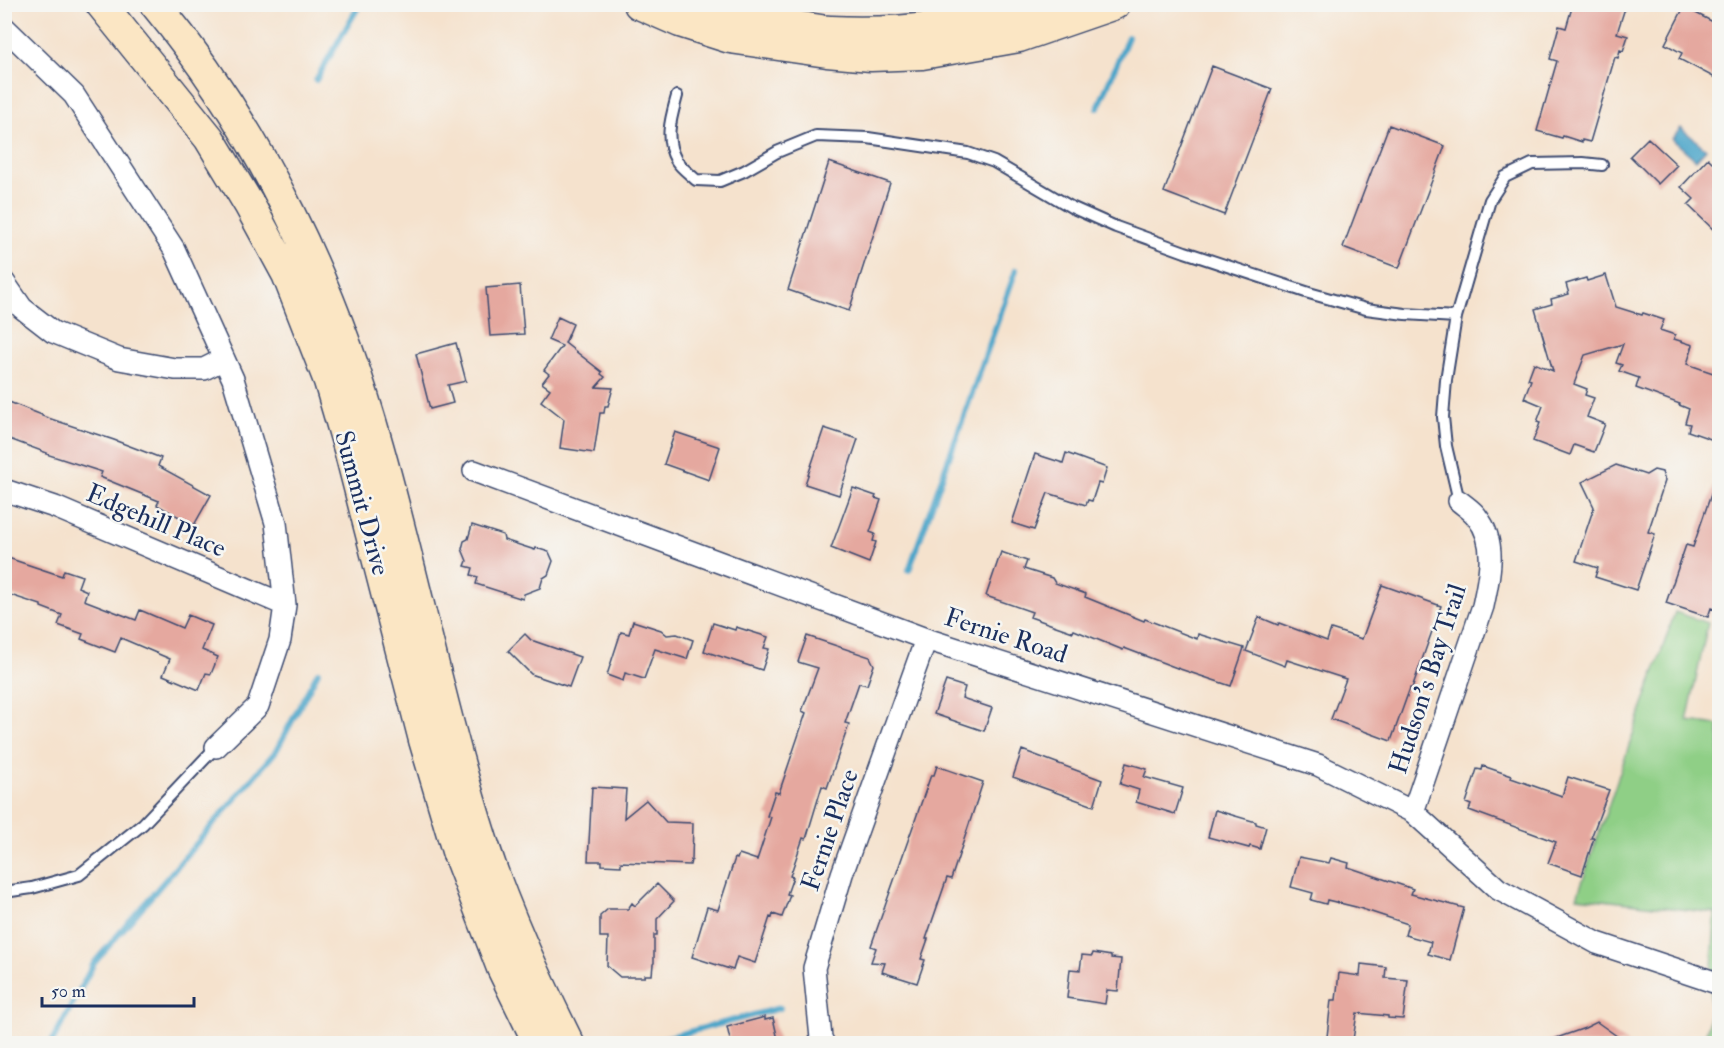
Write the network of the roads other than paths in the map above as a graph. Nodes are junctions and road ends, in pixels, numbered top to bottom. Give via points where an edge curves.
1 (101, 4) edge
2 (155, 4) edge
3 (639, 4) edge
4 (701, 4) edge
5 (1043, 4) edge
6 (1115, 4) edge
7 (4, 27) edge
8 (677, 96) dead end
9 (1602, 165) dead end
10 (4, 282) edge
11 (1456, 317) junction
12 (224, 359) junction
13 (474, 471) dead end
14 (4, 490) edge
15 (1459, 501) joint
16 (285, 605) junction
17 (926, 639) junction
18 (216, 747) joint
19 (1413, 812) junction
20 (4, 892) edge
21 (1719, 984) edge
22 (539, 1044) edge
23 (569, 1044) edge
24 (824, 1044) edge

1 - 22 main road, Summit Drive via 209,138 287,274 339,415 457,851 502,968
2 - 23 main road, Summit Drive via 235,117 275,185 313,262 378,446 450,734 483,843 527,958
3 - 6 main road via 730,38 871,56 922,54 1019,37
4 - 5 main road via 796,26 869,32 919,30
7 - 12 street via 74,95 174,249
8 - 11 lane via 669,125 669,144 677,162 696,180 720,181 816,136 868,138 968,153 994,162 1071,207 1185,252 1366,309
9 - 11 lane via 1532,164 1505,177 1490,200
10 - 12 street via 22,308 53,332 119,358 175,369 204,369
11 - 15 lane via 1443,417
12 - 16 street via 276,524
13 - 17 street, Fernie Road
14 - 16 street, Edgehill Place via 55,507
15 - 19 street, Hudson's Bay Trail via 1477,517 1487,534 1488,582
16 - 18 street via 280,640 258,706
17 - 19 street, Fernie Road via 1318,765
17 - 24 street, Fernie Place via 842,874 814,968
18 - 20 lane via 143,824 79,875
19 - 21 street, Fernie Road via 1498,890 1597,943

